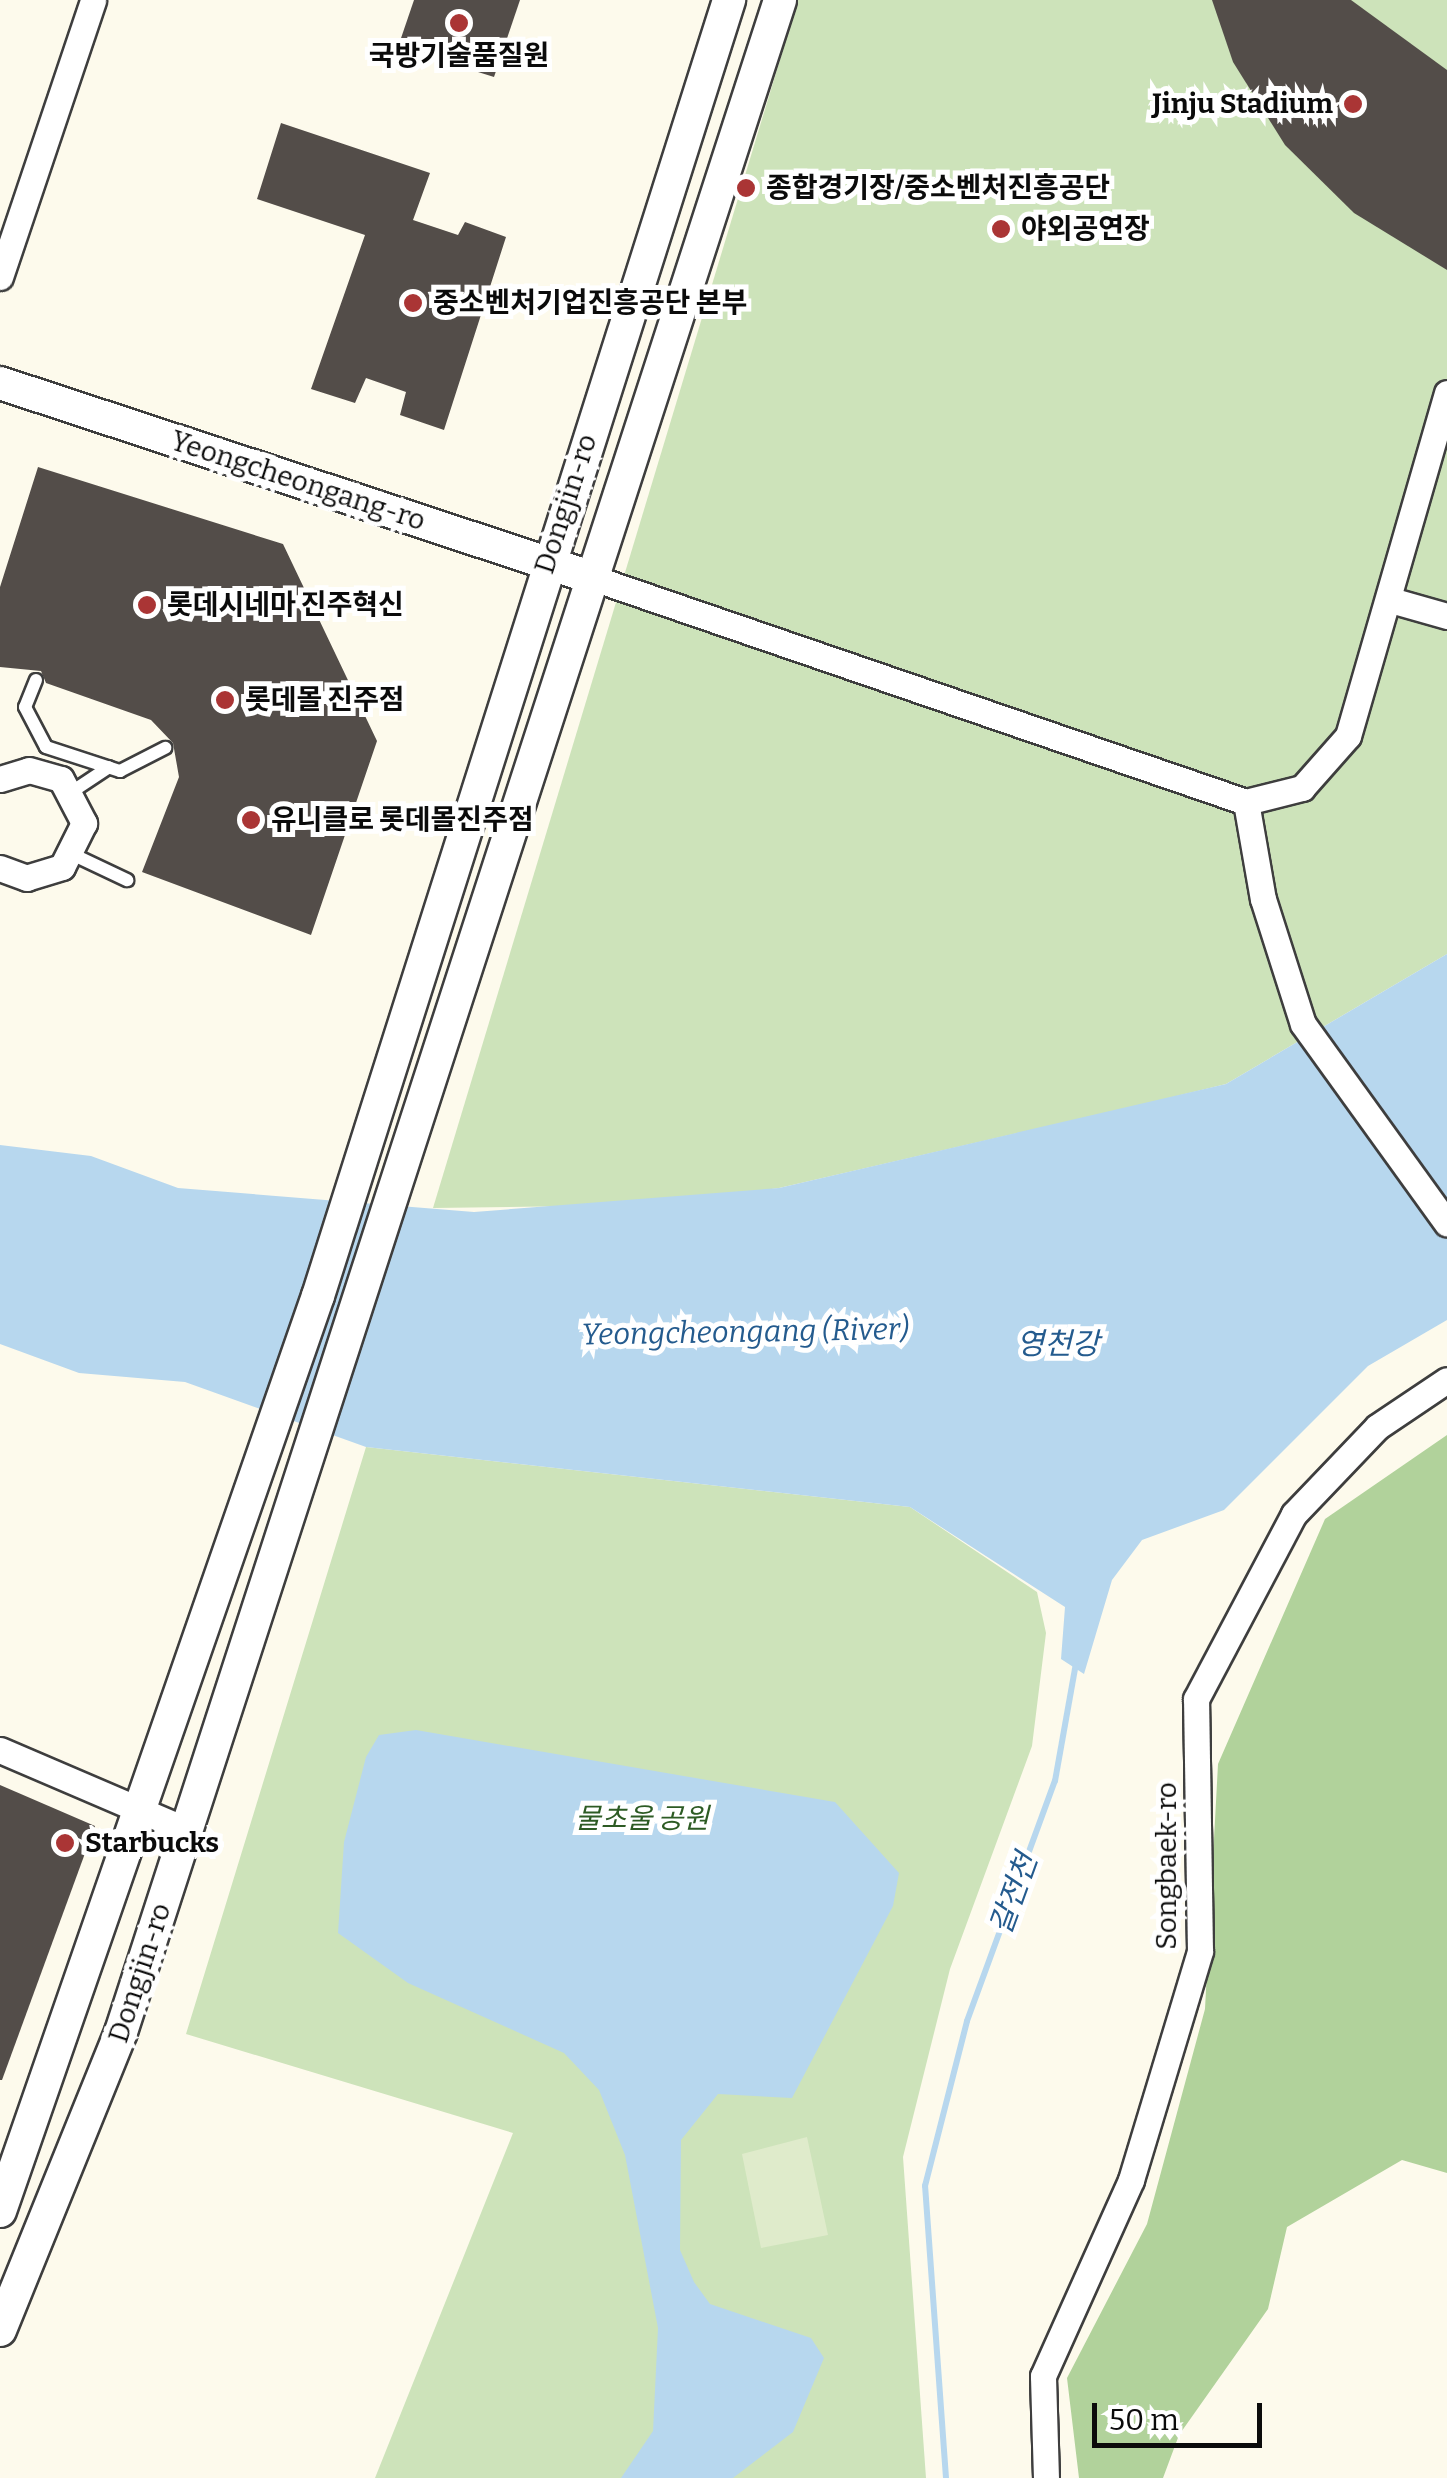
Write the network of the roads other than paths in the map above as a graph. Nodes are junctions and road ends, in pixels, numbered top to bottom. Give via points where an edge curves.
1 (92, 0) edge
2 (729, 0) edge
3 (780, 0) edge
4 (0, 278) edge
5 (0, 383) edge
6 (1447, 393) edge
7 (547, 563) junction
8 (596, 579) junction
9 (1394, 600) junction
10 (1447, 616) edge
11 (36, 680) dead end
12 (164, 748) dead end
13 (109, 767) junction
14 (0, 780) edge
15 (74, 791) junction
16 (1246, 802) junction
17 (74, 855) junction
18 (0, 868) edge
19 (127, 880) dead end
20 (1447, 1224) edge
21 (1447, 1380) edge
22 (0, 1750) edge
23 (142, 1815) junction
24 (187, 1830) junction
25 (0, 2212) edge
26 (0, 2330) edge
27 (1046, 2478) edge

1 - 4 street
2 - 7 street, Dongjin-ro
3 - 8 street, Dongjin-ro
5 - 7 street, Yeongcheongang-ro
6 - 9 street
7 - 8 street, Yeongcheongang-ro
7 - 23 street, Dongjin-ro
8 - 16 street
8 - 24 street, Dongjin-ro
9 - 10 street
9 - 16 street via 1348,736 1302,788
11 - 13 lane via 25,707 36,738
12 - 13 lane via 139,767
13 - 15 lane
14 - 15 street via 46,772
15 - 17 street via 84,823
16 - 20 street via 1263,899 1302,1024
17 - 18 street via 46,876
17 - 19 lane
21 - 27 street, Songbaek-ro via 1377,1427 1294,1514 1196,1700 1200,1951 1131,2180 1043,2376
22 - 23 street
23 - 24 street
23 - 25 street, Dongjin-ro
24 - 26 street, Dongjin-ro via 115,2050

